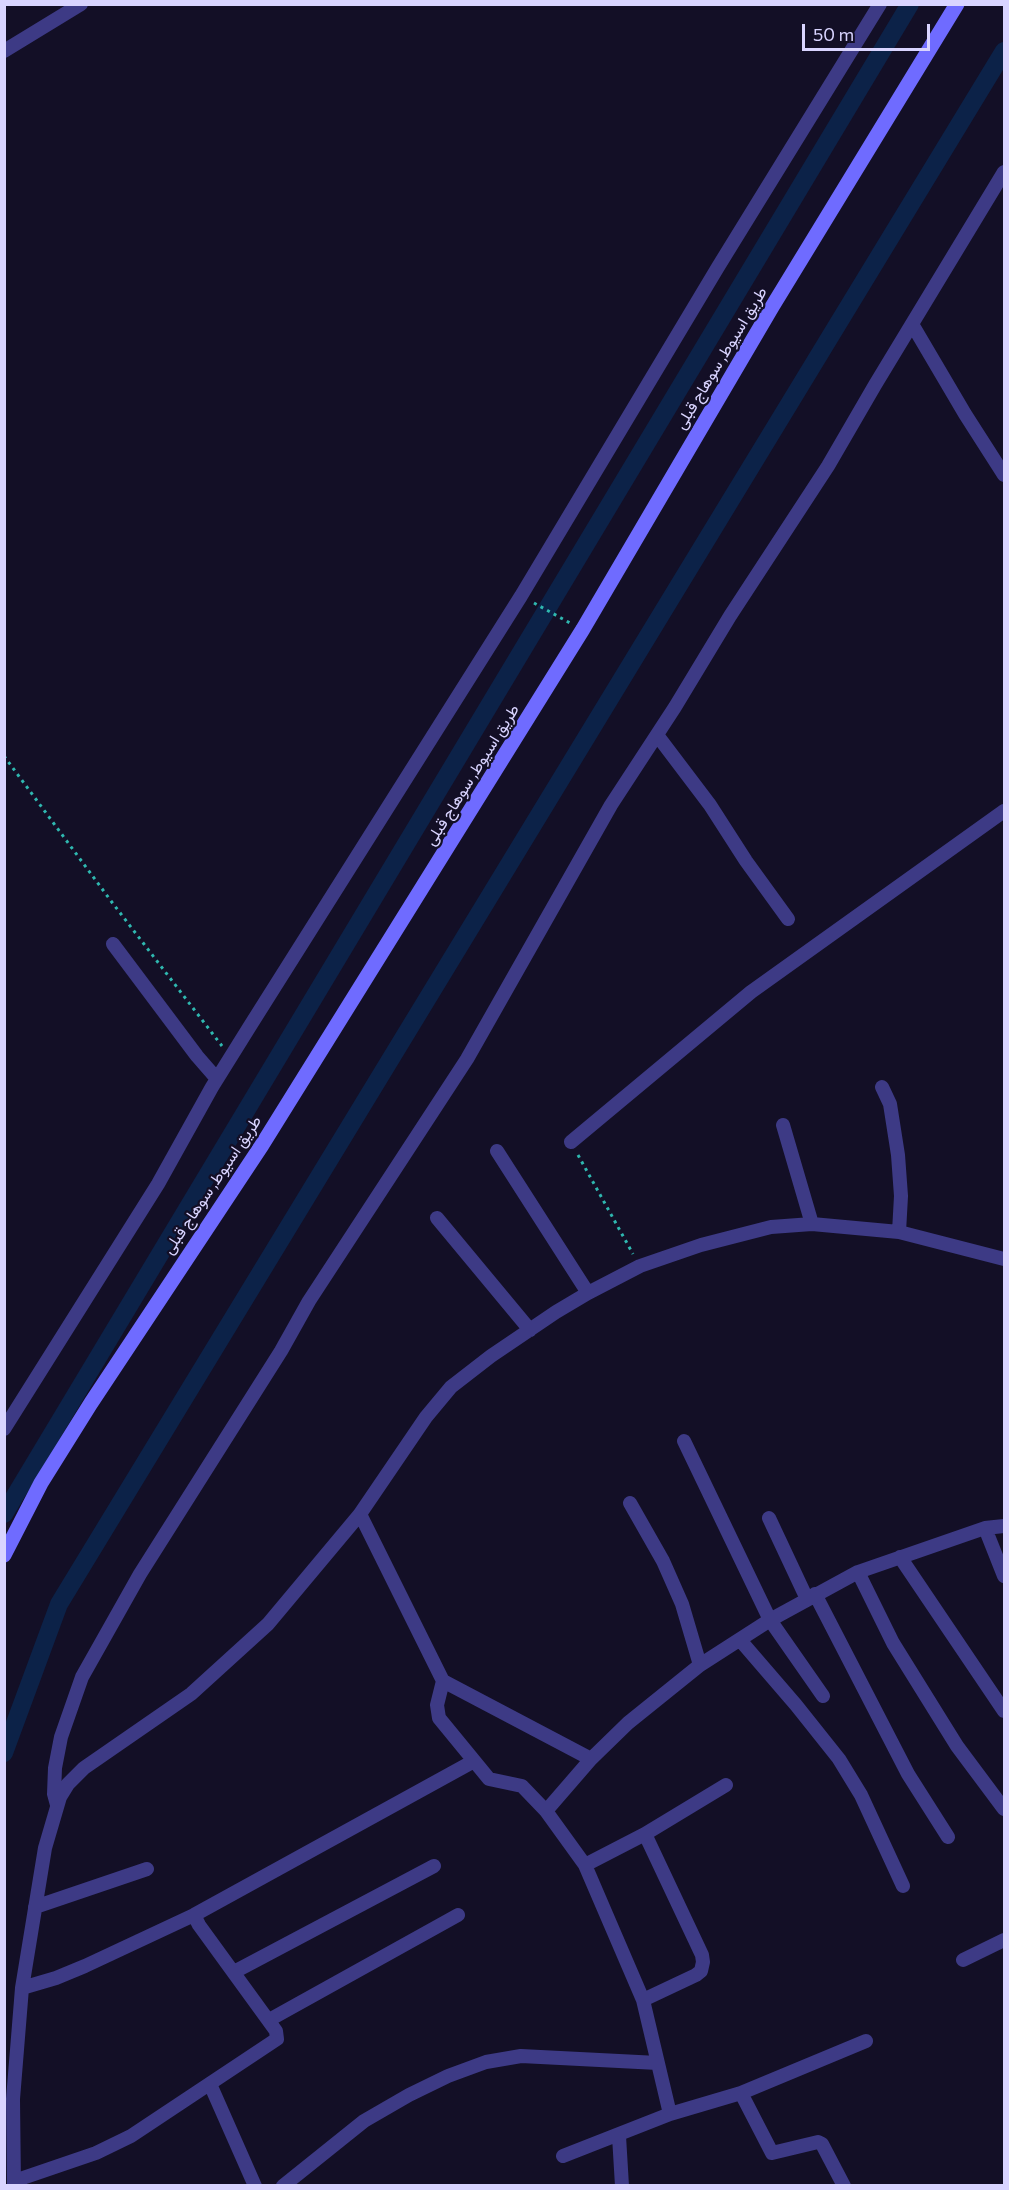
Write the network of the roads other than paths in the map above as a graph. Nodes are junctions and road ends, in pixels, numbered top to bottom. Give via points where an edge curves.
1 (81, 4) edge
2 (880, 4) edge
3 (957, 4) edge
4 (4, 51) edge
5 (1005, 172) edge
6 (912, 324) junction
7 (1005, 475) edge
8 (657, 735) junction
9 (1005, 812) edge
10 (788, 919) dead end
11 (113, 944) dead end
12 (217, 1079) junction
13 (882, 1087) dead end
14 (783, 1125) dead end
15 (571, 1142) road end
16 (497, 1151) dead end
17 (437, 1218) dead end
18 (812, 1224) junction
19 (899, 1232) junction
20 (1005, 1259) edge
21 (588, 1293) junction
22 (530, 1330) junction
23 (4, 1429) edge
24 (684, 1441) dead end
25 (630, 1503) dead end
26 (360, 1514) junction
27 (769, 1518) dead end
28 (1005, 1526) edge
29 (985, 1528) junction
30 (4, 1556) edge
31 (900, 1557) junction
32 (858, 1572) junction
33 (1005, 1576) edge
34 (811, 1597) junction
35 (770, 1620) junction
36 (740, 1640) junction
37 (700, 1665) junction
38 (443, 1681) junction
39 (823, 1696) dead end
40 (1005, 1710) edge
41 (591, 1759) junction
42 (474, 1761) junction
43 (726, 1785) dead end
44 (57, 1804) junction
45 (1005, 1809) edge
46 (546, 1811) junction
47 (645, 1834) junction
48 (948, 1836) dead end
49 (585, 1865) junction
50 (434, 1866) dead end
51 (147, 1869) dead end
52 (903, 1886) dead end
53 (35, 1908) junction
54 (194, 1915) junction
55 (458, 1915) dead end
56 (1005, 1940) edge
57 (963, 1960) dead end
58 (234, 1972) junction
59 (22, 1988) junction
60 (643, 2000) junction
61 (269, 2020) junction
62 (866, 2041) dead end
63 (658, 2063) junction
64 (210, 2084) junction
65 (741, 2093) junction
66 (670, 2114) junction
67 (619, 2136) junction
68 (564, 2156) dead end
69 (14, 2183) edge
70 (255, 2186) edge
71 (284, 2186) edge
72 (622, 2186) edge
73 (844, 2186) edge

1 - 4 street
2 - 12 street via 521,596
3 - 30 main road, طريق اسيوط, سوهاج قبلى via 586,623 262,1145 41,1483
5 - 6 street
6 - 7 street
6 - 8 street via 828,466
8 - 10 street
8 - 44 street via 582,853 467,1059 309,1301 128,1594 82,1677 61,1737 54,1775
9 - 15 street via 751,992
11 - 12 street
12 - 23 street via 158,1184
13 - 19 street via 890,1104 898,1155
14 - 18 street
16 - 21 street
17 - 22 street
18 - 19 street
18 - 21 street via 771,1227 701,1245 640,1266
19 - 20 street
21 - 22 street
22 - 26 street via 451,1387
24 - 35 street
25 - 37 street via 682,1604
26 - 38 street
26 - 44 street via 268,1624 190,1694 75,1775
27 - 34 street
28 - 29 street
29 - 31 street
29 - 33 street
31 - 32 street
31 - 40 street
32 - 34 street
32 - 45 street via 904,1662 957,1746
34 - 35 street
34 - 48 street via 908,1774
35 - 36 street
35 - 39 street
36 - 37 street
36 - 52 street via 839,1759 871,1814
37 - 41 street via 628,1723
38 - 41 street
38 - 42 street via 437,1705 440,1718
41 - 46 street
42 - 46 street via 489,1779 522,1786
42 - 54 street
43 - 47 street
44 - 53 street
46 - 49 street
47 - 49 street
47 - 60 street via 703,1962 696,1975
49 - 60 street
50 - 58 street
51 - 53 street
53 - 59 street
54 - 58 street
54 - 59 street via 85,1966
55 - 61 street
56 - 57 street
58 - 61 street
59 - 69 street via 13,2100
60 - 63 street
61 - 64 street via 278,2039
62 - 65 street
63 - 66 street
63 - 71 street via 521,2056 486,2062 448,2076 364,2121
64 - 69 street via 131,2136
64 - 70 street
65 - 66 street
65 - 73 street via 772,2153 818,2142
66 - 67 street
67 - 68 street
67 - 72 street

